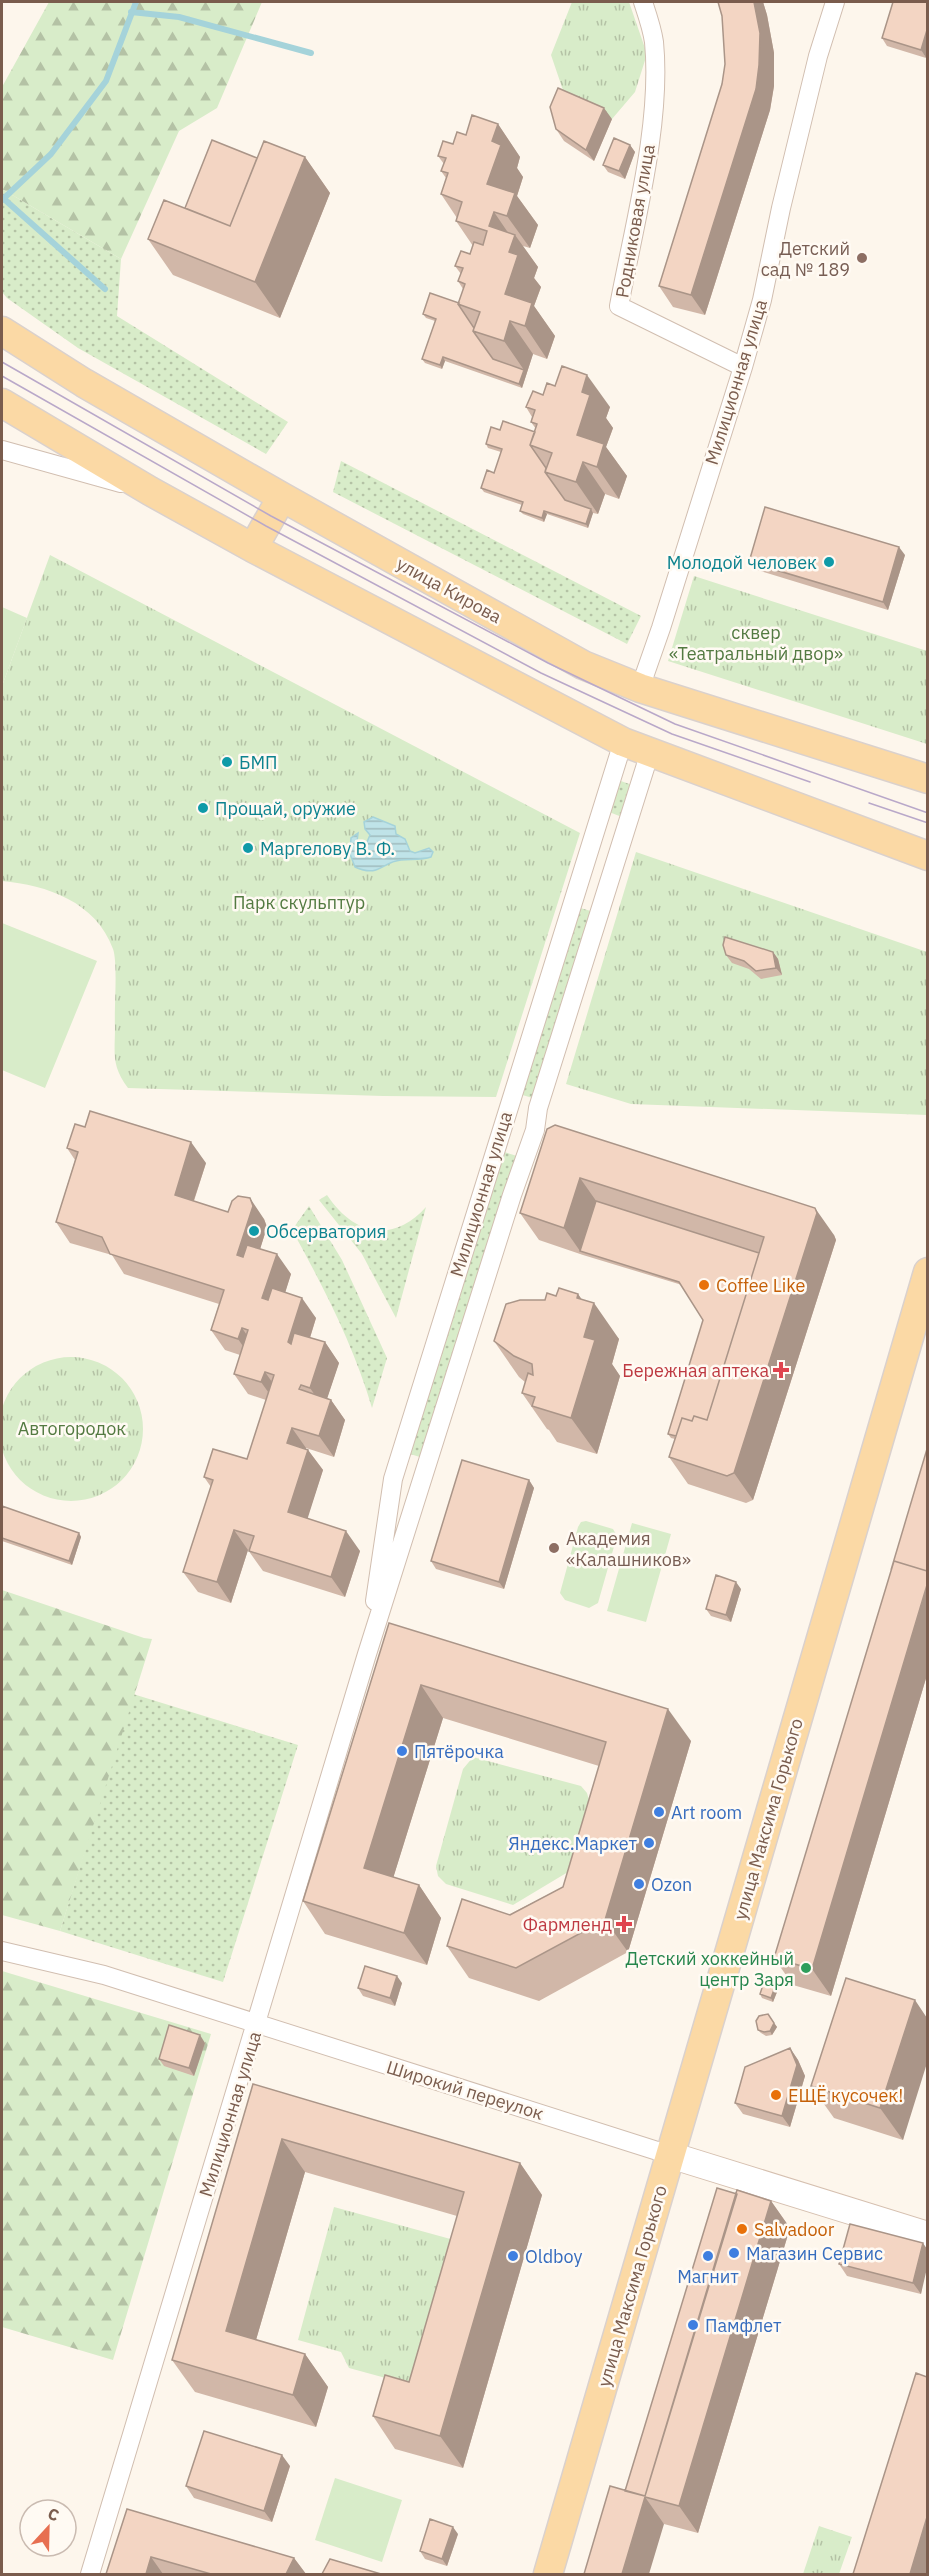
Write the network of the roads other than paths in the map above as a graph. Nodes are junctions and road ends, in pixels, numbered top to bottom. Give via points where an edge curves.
1 (643, 2) edge
2 (835, 2) edge
3 (2, 331) edge
4 (743, 367) junction
5 (2, 403) edge
6 (2, 450) edge
7 (150, 491) junction
8 (282, 497) junction
9 (253, 548) junction
10 (640, 688) junction
11 (623, 742) junction
12 (650, 752) junction
13 (927, 778) edge
14 (927, 856) edge
15 (927, 1272) edge
16 (367, 1654) junction
17 (2, 1951) edge
18 (257, 2025) junction
19 (670, 2155) junction
20 (927, 2235) edge
21 (90, 2574) edge
22 (548, 2574) edge

1 - 4 street, Родниковая улица via 654,39 652,122 619,306
2 - 4 street, Милиционная улица via 818,56
3 - 8 main road, улица Кирова
4 - 10 street, Милиционная улица
5 - 7 main road
6 - 7 street
7 - 9 main road
8 - 9 main road
8 - 10 main road, улица Кирова via 583,664
9 - 11 main road
10 - 13 main road, улица Кирова
11 - 12 main road
11 - 16 street, Милиционная улица via 393,1479
12 - 14 main road
12 - 16 street, Милиционная улица via 538,1108 535,1130
15 - 19 main road, улица Максима Горького
16 - 18 street, Милиционная улица
17 - 18 street, Широкий переулок via 104,1975
18 - 19 street, Широкий переулок
18 - 21 street, Милиционная улица
19 - 20 street, Широкий переулок
19 - 22 main road, улица Максима Горького

